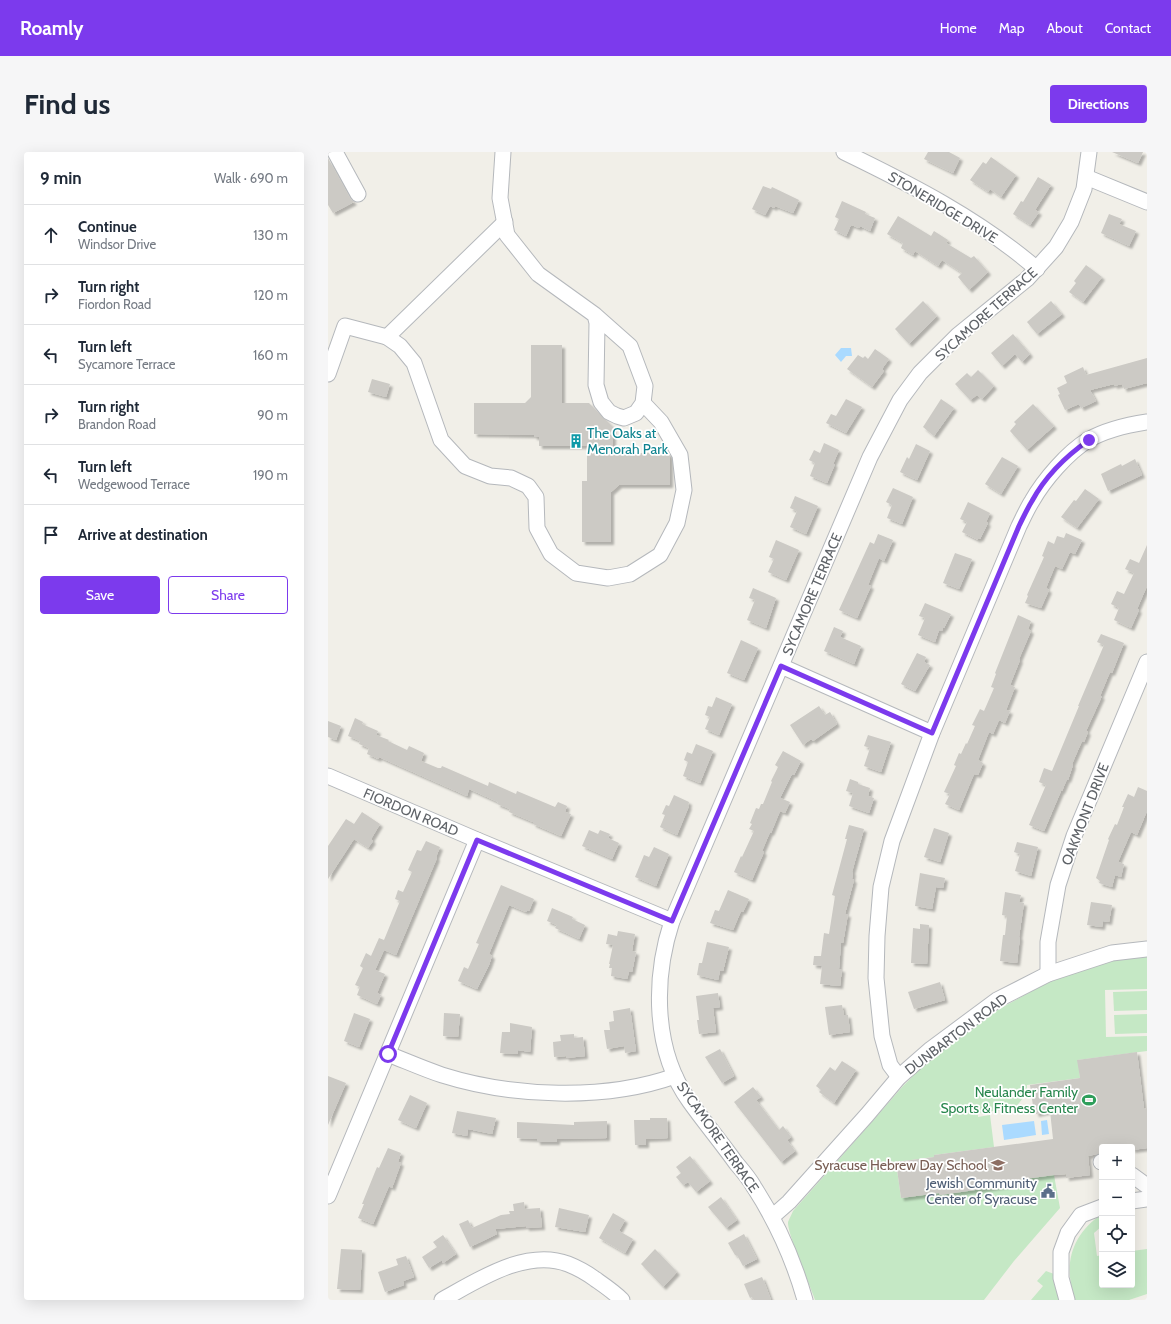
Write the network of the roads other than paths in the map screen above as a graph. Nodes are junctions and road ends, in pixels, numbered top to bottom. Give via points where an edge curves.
1 (335, 152) edge
2 (503, 152) edge
3 (844, 152) edge
4 (1089, 152) edge
5 (1086, 177) junction
6 (358, 194) dead end
7 (1147, 202) edge
8 (505, 222) junction
9 (1037, 269) junction
10 (595, 316) junction
11 (387, 337) junction
12 (328, 374) edge
13 (643, 403) junction
14 (1147, 422) edge
15 (1147, 662) edge
16 (781, 666) junction
17 (932, 733) junction
18 (328, 776) edge
19 (477, 840) junction
20 (672, 921) junction
21 (1147, 949) edge
22 (1048, 974) junction
23 (388, 1054) junction
24 (675, 1076) junction
25 (899, 1077) junction
26 (1135, 1177) edge
27 (1147, 1186) edge
28 (328, 1196) edge
29 (1147, 1199) edge
30 (1135, 1201) edge
31 (1099, 1208) edge
32 (772, 1217) junction
33 (442, 1300) edge
34 (622, 1300) edge
35 (805, 1300) edge
36 (1068, 1300) edge

1 - 6 street
2 - 8 street via 500,198
3 - 9 street, STONERIDGE DRIVE via 912,185 978,224
4 - 5 street, SYCAMORE TERRACE
5 - 7 street
5 - 9 street, SYCAMORE TERRACE via 1071,222 1056,247
8 - 10 street via 507,235 538,274
8 - 11 street
9 - 16 street, SYCAMORE TERRACE via 958,335 920,373 900,400 870,457
10 - 13 street via 630,346 645,386
10 - 13 street via 596,385 602,402 609,412 624,418 636,413
11 - 12 street via 344,326
11 - 13 street via 400,346 414,363 441,440 465,466 490,476 511,478 528,486 536,497 537,528 552,554 576,573 608,578 630,574 660,555 677,523 684,490 680,455 661,422
14 - 17 street via 1115,429 1089,440 1054,470 1032,500
15 - 22 street, OAKMONT DRIVE via 1074,836 1058,886 1048,942
16 - 17 street
16 - 20 street, SYCAMORE TERRACE
17 - 25 street via 892,841 881,887 876,978 882,1036 890,1065
18 - 19 street, FIORDON ROAD
19 - 20 street, FIORDON ROAD
19 - 23 street
20 - 24 street, SYCAMORE TERRACE via 660,976 660,1013 667,1054
21 - 22 street, DUNBARTON ROAD via 1112,953
22 - 25 street, DUNBARTON ROAD via 997,1000 931,1049
23 - 24 street via 442,1075 481,1085 526,1092 563,1094 620,1089
23 - 28 street
24 - 32 street, SYCAMORE TERRACE via 689,1101 754,1186
25 - 32 street, DUNBARTON ROAD via 789,1202
26 - 27 street
29 - 30 street
31 - 36 street via 1080,1216 1068,1233 1060,1252 1061,1278
32 - 35 street, SYCAMORE TERRACE
33 - 34 street via 487,1274 511,1264 551,1260 586,1272

